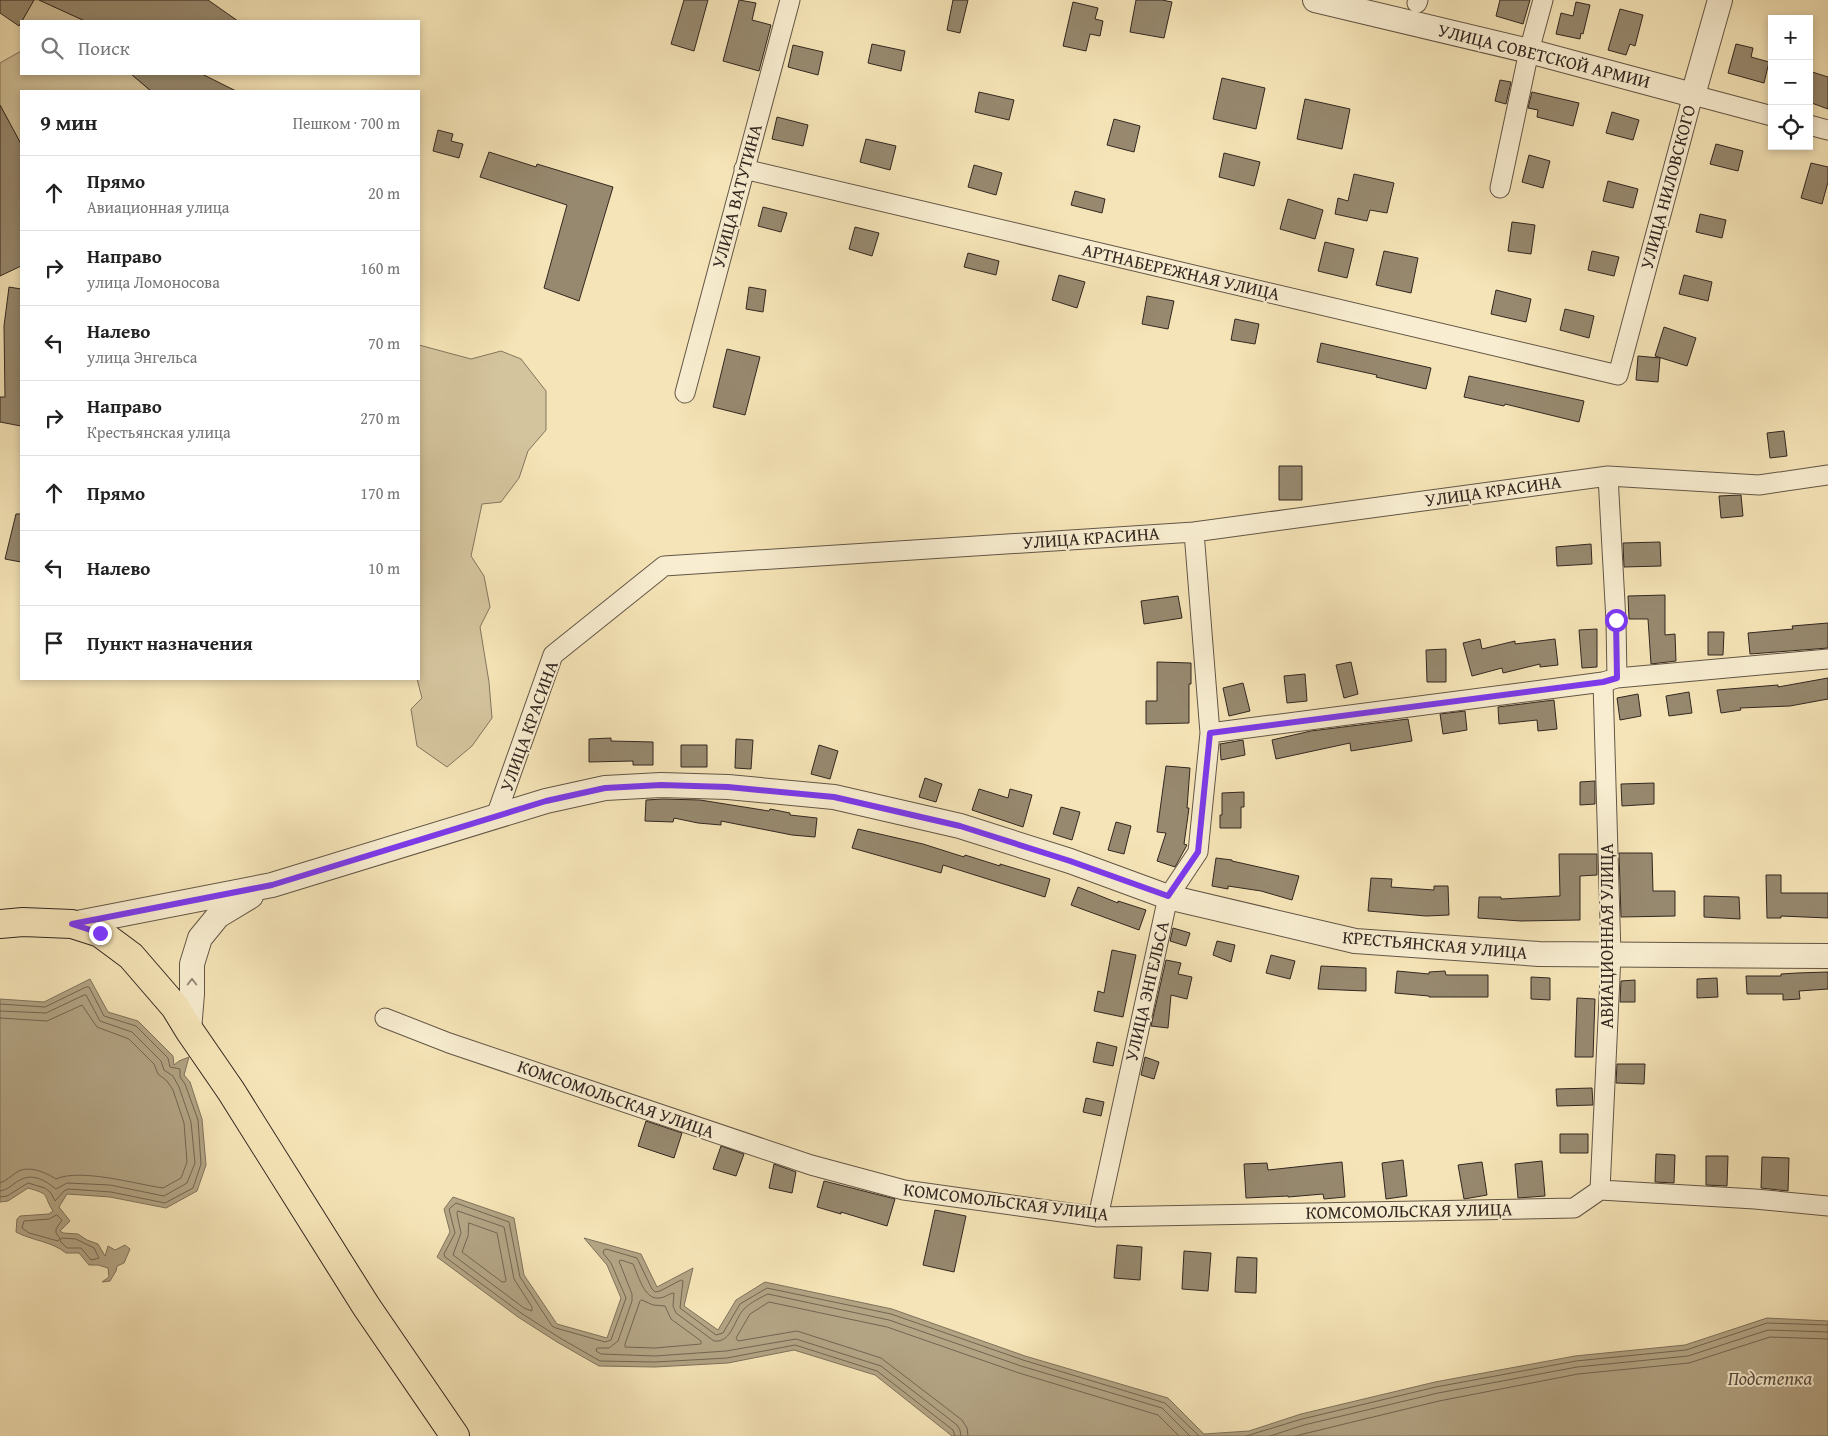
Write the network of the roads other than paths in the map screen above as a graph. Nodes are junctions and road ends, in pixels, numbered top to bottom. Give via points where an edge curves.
1 (790, 0) edge
2 (1315, 0) edge
3 (1543, 0) edge
4 (1720, 0) edge
5 (1529, 51) junction
6 (1693, 95) junction
7 (1768, 115) edge
8 (1813, 126) edge
9 (1828, 130) edge
10 (744, 169) junction
11 (1500, 188) dead end
12 (1618, 375) joint
13 (685, 393) dead end
14 (1828, 475) edge
15 (1608, 476) junction
16 (1194, 532) junction
17 (1828, 660) edge
18 (1610, 680) junction
19 (1210, 733) junction
20 (496, 816) junction
21 (272, 885) junction
22 (1168, 896) junction
23 (0, 924) edge
24 (72, 924) junction
25 (1611, 955) junction
26 (1828, 956) edge
27 (385, 1018) dead end
28 (189, 1030) junction
29 (1600, 1190) junction
30 (1828, 1206) edge
31 (1098, 1217) junction
32 (456, 1436) edge

1 - 10 street, УЛИЦА ВАТУТИНА
2 - 5 street, УЛИЦА СОВЕТСКОЙ АРМИИ
3 - 5 street
4 - 6 street, УЛИЦА НИЛОВСКОГО
5 - 6 street, УЛИЦА СОВЕТСКОЙ АРМИИ
5 - 11 street
6 - 7 street, УЛИЦА СОВЕТСКОЙ АРМИИ
6 - 12 street, УЛИЦА НИЛОВСКОГО
8 - 9 street
10 - 12 street, АРТНАБЕРЕЖНАЯ УЛИЦА
10 - 13 street, УЛИЦА ВАТУТИНА
14 - 15 street, УЛИЦА КРАСИНА via 1759,485
15 - 16 street, УЛИЦА КРАСИНА
15 - 18 street, АВИАЦИОННАЯ УЛИЦА via 1616,620
16 - 19 street, УЛИЦА ЭНГЕЛЬСА
16 - 20 street, УЛИЦА КРАСИНА via 664,566 552,655
17 - 18 street
18 - 19 street
18 - 25 street, АВИАЦИОННАЯ УЛИЦА
19 - 22 street, УЛИЦА ЭНГЕЛЬСА via 1198,852
20 - 21 street, КРЕСТЬЯНСКАЯ УЛИЦА
20 - 22 street, КРЕСТЬЯНСКАЯ УЛИЦА via 605,788 661,785 728,787 834,797 960,826
21 - 24 street
28 -> 21 street via 192,964 200,938 218,916
22 - 25 street, КРЕСТЬЯНСКАЯ УЛИЦА via 1355,941 1539,954
22 - 31 street, УЛИЦА ЭНГЕЛЬСА
23 - 24 main road
24 - 28 main road via 100,933 132,956 175,1007
25 - 26 street, КРЕСТЬЯНСКАЯ УЛИЦА
25 - 29 street, АВИАЦИОННАЯ УЛИЦА
27 - 31 street, КОМСОМОЛЬСКАЯ УЛИЦА via 448,1043 821,1168 904,1190
28 - 32 main road via 231,1090 366,1306
29 - 30 street
29 - 31 street, КОМСОМОЛЬСКАЯ УЛИЦА via 1574,1208

